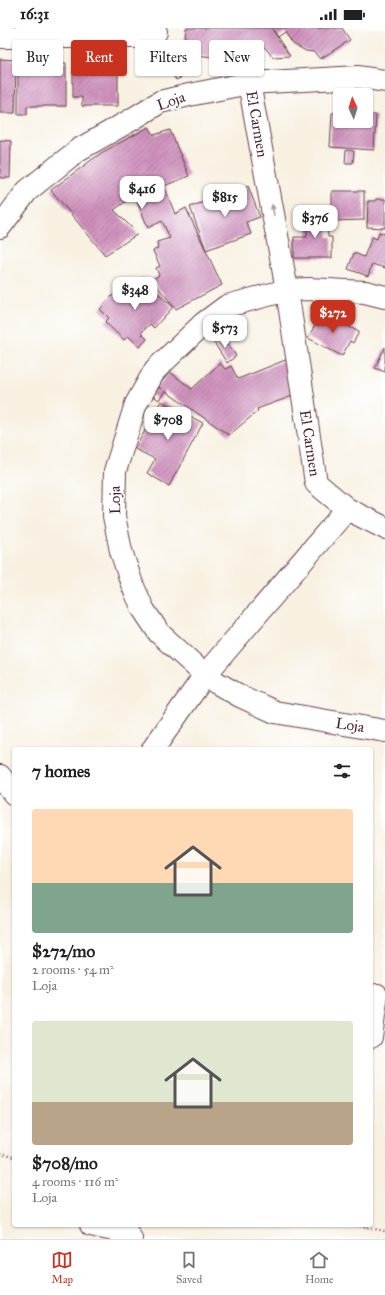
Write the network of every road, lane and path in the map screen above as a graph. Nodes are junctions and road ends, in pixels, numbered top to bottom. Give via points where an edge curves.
1 (156, 32) dead end
2 (0, 36) edge
3 (385, 81) edge
4 (249, 83) junction
5 (0, 227) edge
6 (287, 290) junction
7 (385, 297) edge
8 (348, 510) junction
9 (385, 528) edge
10 (205, 675) junction
11 (385, 731) edge
12 (154, 747) edge
13 (0, 776) edge
14 (12, 791) edge
15 (378, 995) edge
16 (373, 1025) edge
17 (0, 1154) edge
18 (12, 1157) edge
19 (100, 1227) edge
20 (366, 1227) edge
21 (385, 1231) edge
22 (131, 1239) edge

1 - 2 street via 135,37
3 - 4 street, Loja via 359,77
4 - 5 street, Loja via 160,102 78,150 26,191
6 -> 4 street, El Carmen
6 - 7 street, Loja via 365,292
6 - 8 street, El Carmen via 316,483
6 - 10 street, Loja via 227,306 204,323 155,370 136,404 115,471 114,516 121,551 132,584 159,633
8 - 9 street, El Carmen
8 - 10 street
10 - 11 street, Loja via 274,712
10 - 12 street
13 - 14 street
15 - 16 street
17 - 18 path
19 - 22 street via 123,1232
20 - 21 path

